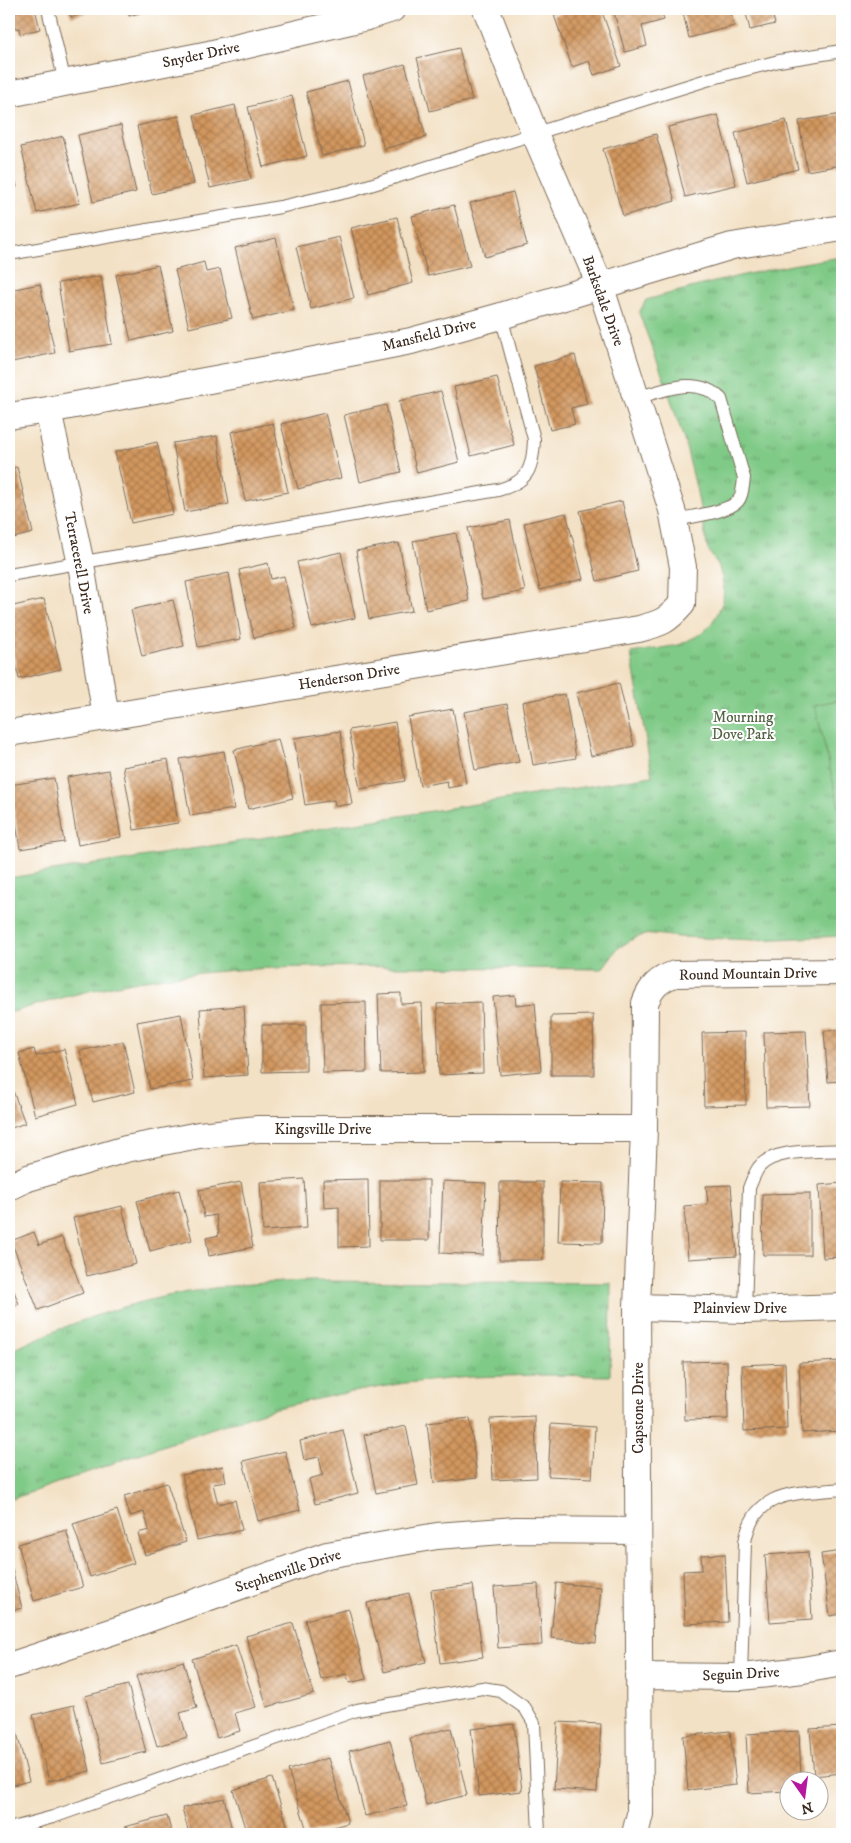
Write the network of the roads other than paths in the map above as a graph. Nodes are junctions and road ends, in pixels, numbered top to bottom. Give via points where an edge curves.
1 (48, 9) edge
2 (392, 9) edge
3 (486, 9) edge
4 (842, 51) edge
5 (66, 83) junction
6 (9, 94) edge
7 (535, 134) junction
8 (842, 228) edge
9 (9, 254) edge
10 (600, 285) junction
11 (501, 316) junction
12 (636, 398) junction
13 (48, 410) junction
14 (9, 416) edge
15 (674, 520) junction
16 (81, 564) junction
17 (9, 575) edge
18 (682, 604) joint
19 (106, 717) junction
20 (9, 733) edge
21 (842, 972) edge
22 (656, 984) joint
23 (644, 1129) junction
24 (842, 1150) edge
25 (9, 1187) edge
26 (842, 1307) edge
27 (637, 1308) junction
28 (745, 1310) junction
29 (842, 1489) edge
30 (638, 1531) junction
31 (842, 1663) edge
32 (9, 1666) edge
33 (638, 1676) junction
34 (742, 1677) junction
35 (9, 1829) edge
36 (539, 1834) edge
37 (635, 1834) edge

1 - 5 lane
2 - 5 street, Snyder Drive via 209,54
3 - 7 street, Barksdale Drive
4 - 7 lane via 780,61 713,78
5 - 6 street, Snyder Drive
7 - 9 lane via 351,192 308,202
7 - 10 street, Barksdale Drive
8 - 10 street, Mansfield Drive via 732,246
10 - 11 street, Mansfield Drive
10 - 12 street, Barksdale Drive
11 - 13 street, Mansfield Drive via 411,341
11 - 16 lane via 534,439 534,454 528,469 522,480 513,486
12 - 15 street, Barksdale Drive
12 - 15 lane via 682,386 703,386 721,399 744,478 743,490 738,501 726,508
13 - 14 street, Mansfield Drive
13 - 16 street, Terracerell Drive
15 - 18 street, Barksdale Drive via 682,567
16 - 17 lane
16 - 19 street, Terracerell Drive
18 - 19 street, Henderson Drive via 669,619 656,625
19 - 20 street, Henderson Drive
21 - 22 street, Round Mountain Drive via 675,974
22 - 23 street, Capstone Drive via 649,991 645,1003
23 - 25 street, Kingsville Drive via 258,1129 199,1135 126,1149 28,1178
23 - 27 street, Capstone Drive
24 - 28 lane via 780,1154 760,1166 754,1175 749,1188
26 - 28 street, Plainview Drive
27 - 28 street, Plainview Drive
27 - 30 street, Capstone Drive
29 - 34 lane via 778,1498 768,1502 752,1518 745,1542
30 - 32 street, Stephenville Drive via 516,1530 437,1536 327,1555
30 - 33 street, Capstone Drive
31 - 34 street, Seguin Drive
33 - 34 street, Seguin Drive
33 - 37 street, Capstone Drive via 640,1814
35 - 36 lane via 62,1814 357,1710 482,1688 501,1691 525,1708 534,1723

